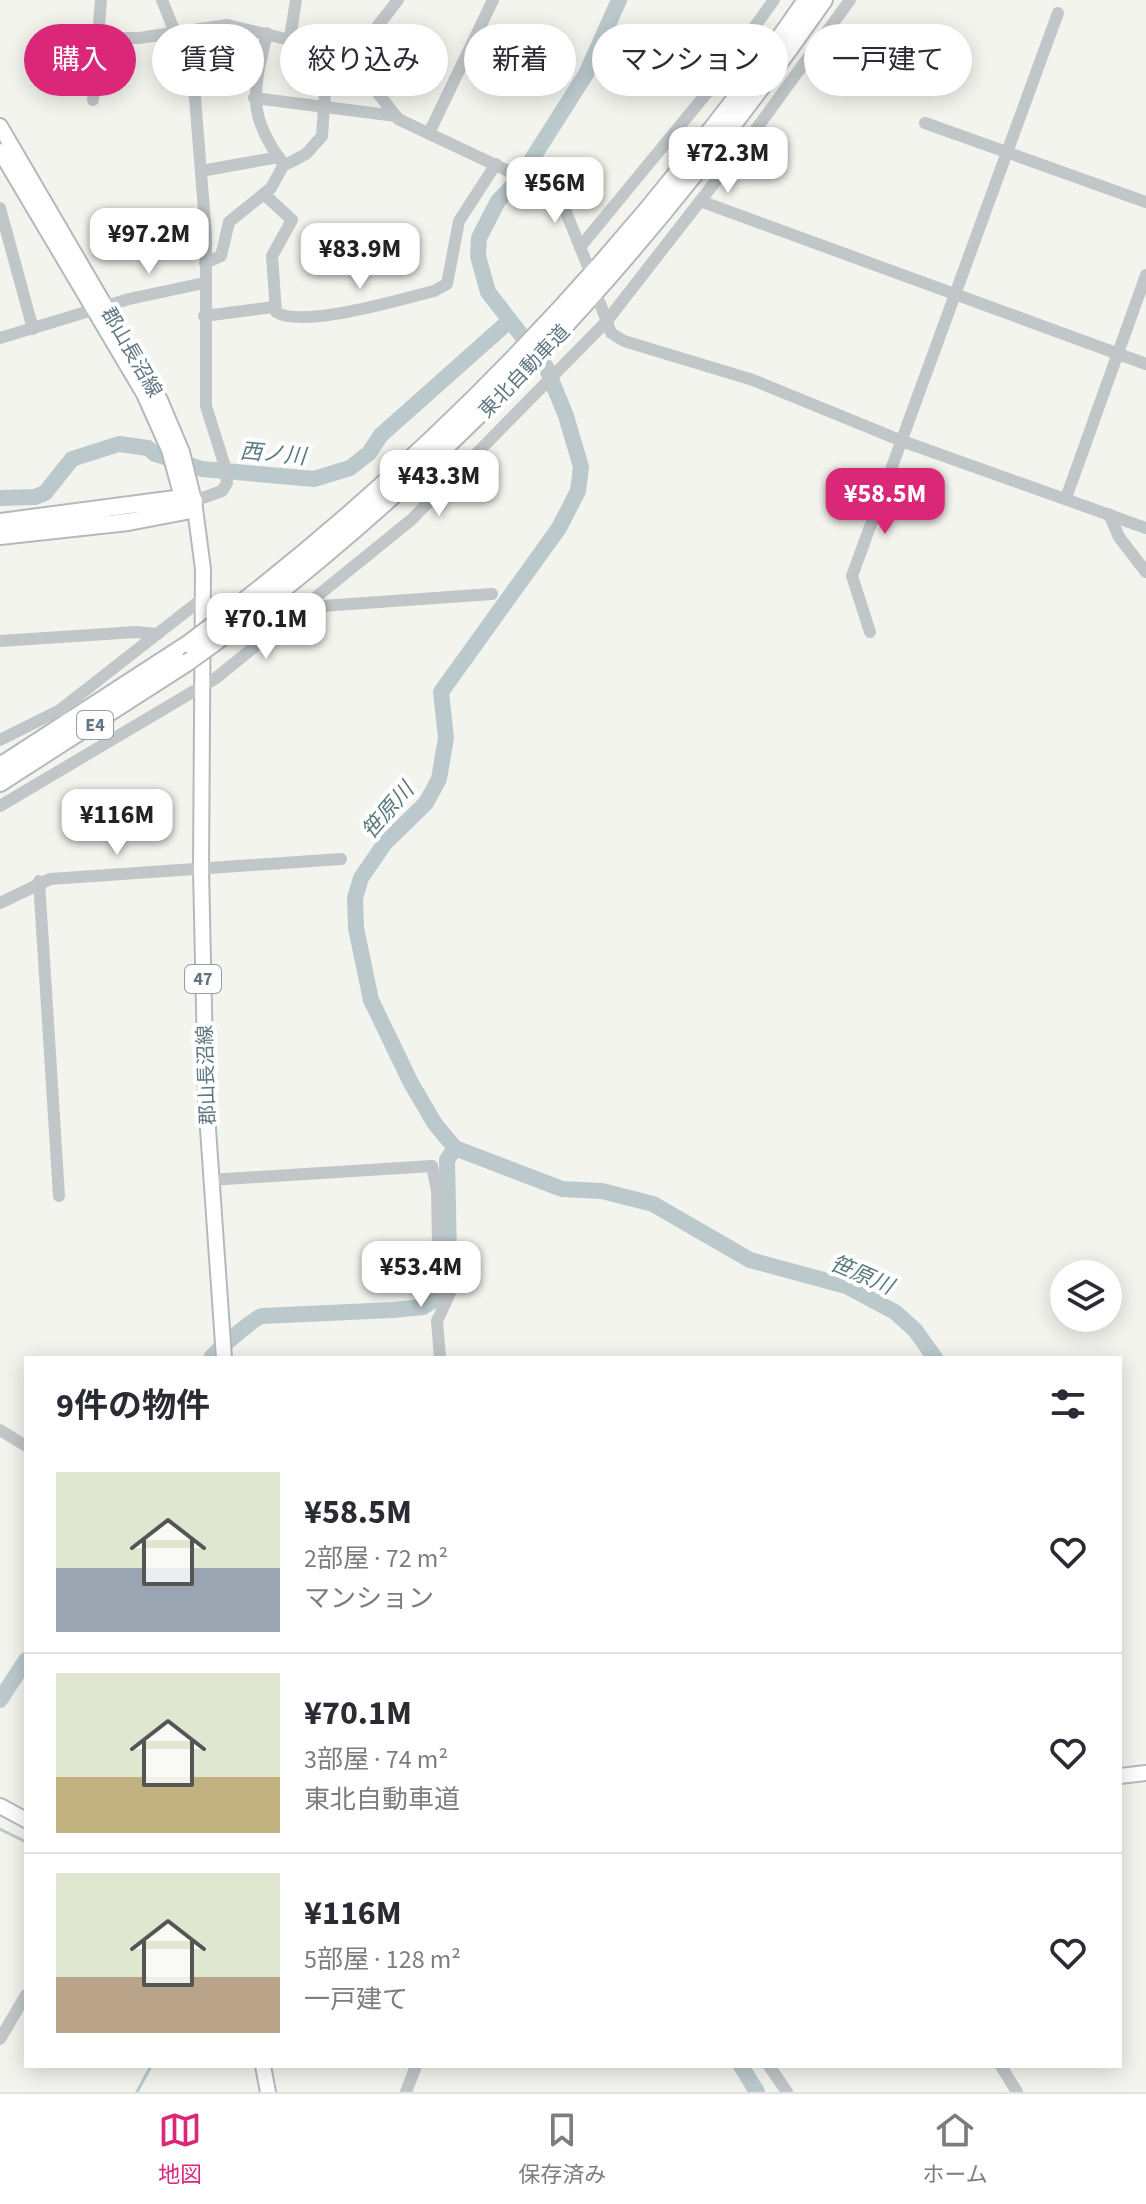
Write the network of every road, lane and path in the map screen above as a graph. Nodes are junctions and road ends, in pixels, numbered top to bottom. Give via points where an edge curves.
1 (101, 0) edge
2 (162, 0) edge
3 (296, 0) edge
4 (398, 0) edge
5 (493, 0) edge
6 (774, 0) edge
7 (806, 0) edge
8 (824, 0) edge
9 (850, 0) edge
10 (1058, 13) dead end
11 (101, 24) edge
12 (171, 24) edge
13 (292, 24) edge
14 (379, 24) edge
15 (264, 32) edge
16 (267, 33) junction
17 (280, 36) edge
18 (93, 96) edge
19 (195, 96) edge
20 (326, 96) edge
21 (380, 96) edge
22 (254, 98) junction
23 (93, 100) dead end
24 (325, 108) junction
25 (396, 116) junction
26 (925, 123) dead end
27 (429, 133) junction
28 (2, 139) edge
29 (1005, 153) junction
30 (282, 161) junction
31 (498, 164) junction
32 (201, 171) junction
33 (264, 194) junction
34 (700, 201) junction
35 (1146, 202) edge
36 (0, 208) edge
37 (581, 246) junction
38 (205, 263) junction
39 (587, 264) dead end
40 (1146, 275) edge
41 (204, 283) junction
42 (955, 294) junction
43 (600, 303) dead end
44 (274, 307) junction
45 (101, 309) junction
46 (204, 316) junction
47 (606, 322) junction
48 (33, 329) junction
49 (0, 338) edge
50 (1117, 353) junction
51 (1146, 364) edge
52 (902, 441) junction
53 (1066, 498) junction
54 (187, 503) junction
55 (1109, 514) junction
56 (0, 522) edge
57 (1146, 528) edge
58 (0, 536) edge
59 (1146, 572) edge
60 (492, 594) dead end
61 (202, 599) junction
62 (310, 603) junction
63 (870, 632) dead end
64 (158, 634) junction
65 (0, 641) edge
66 (200, 687) junction
67 (0, 740) edge
68 (0, 766) edge
69 (0, 783) edge
70 (0, 806) edge
71 (341, 859) dead end
72 (201, 869) junction
73 (39, 881) junction
74 (0, 903) edge
75 (210, 1180) junction
76 (59, 1196) dead end
77 (224, 1356) edge
78 (440, 1356) edge
79 (0, 1430) edge
80 (24, 1445) edge
81 (1146, 1773) edge
82 (1122, 1776) edge
83 (0, 1806) edge
84 (24, 1819) edge
85 (24, 1998) edge
86 (0, 2039) edge
87 (263, 2068) edge
88 (415, 2068) edge
89 (770, 2068) edge
90 (1002, 2068) edge
91 (268, 2092) edge
92 (406, 2092) edge
93 (787, 2092) edge
94 (1017, 2092) edge

1 - 11 street
2 - 12 street
3 - 13 street
4 - 14 street
5 - 27 street
6 - 37 street via 677,131
7 - 68 highway, 東北自動車道 / E4, bridge via 661,193 492,383 342,523 213,625
8 - 69 highway, 東北自動車道 / E4, bridge via 675,201 493,404 349,537 213,644
9 - 34 street
10 - 29 street
15 - 16 street
16 - 17 street
16 - 22 street
18 - 23 street
19 - 32 street
20 - 24 street
21 - 25 street
22 - 24 street
22 - 30 street via 259,120
24 - 25 street
24 - 30 street via 319,141 306,154
25 - 27 street
26 - 29 street
27 - 31 street
28 - 45 main road, 郡山長沼線 / 47
29 - 35 street
29 - 42 street
30 - 32 street
30 - 33 street
31 - 37 street via 563,200
31 - 44 street via 459,221 443,288 340,313 288,317
32 - 38 street
33 - 38 street via 229,222 221,256
33 - 44 street via 292,220 272,256
34 - 42 street
34 - 47 street
36 - 48 street
37 - 39 street
38 - 41 street
40 - 50 street
41 - 45 street
41 - 46 street
42 - 50 street
42 - 52 street
43 - 47 street
44 - 46 street
45 - 48 street
45 - 54 main road, 郡山長沼線 / 47 via 175,451
46 - 54 street via 206,406 227,483 208,499
47 - 52 street via 624,341 753,380
47 - 62 street via 411,520
48 - 49 street
50 - 51 street
50 - 53 street
52 - 53 street
52 - 63 street via 852,576
53 - 55 street
54 - 56 highway
54 - 58 highway via 128,522
54 - 61 main road, 郡山長沼線 / 47 via 203,569
55 - 57 street
55 - 59 street
60 - 62 street
61 - 64 street
61 - 66 main road, 郡山長沼線 / 47
62 - 66 street
64 - 65 street
64 - 67 street via 60,710
66 - 70 street
66 - 72 main road, 郡山長沼線 / 47
71 - 72 street
72 - 73 street
72 - 75 main road, 郡山長沼線 / 47
73 - 74 street
73 - 76 street
75 - 77 main road, 郡山長沼線 / 47
75 - 78 street via 430,1165 437,1190 438,1245 459,1260 437,1321
79 - 80 street
81 - 82 main road
83 - 84 main road
85 - 86 street
87 - 91 main road
88 - 92 street
89 - 93 street
90 - 94 street

